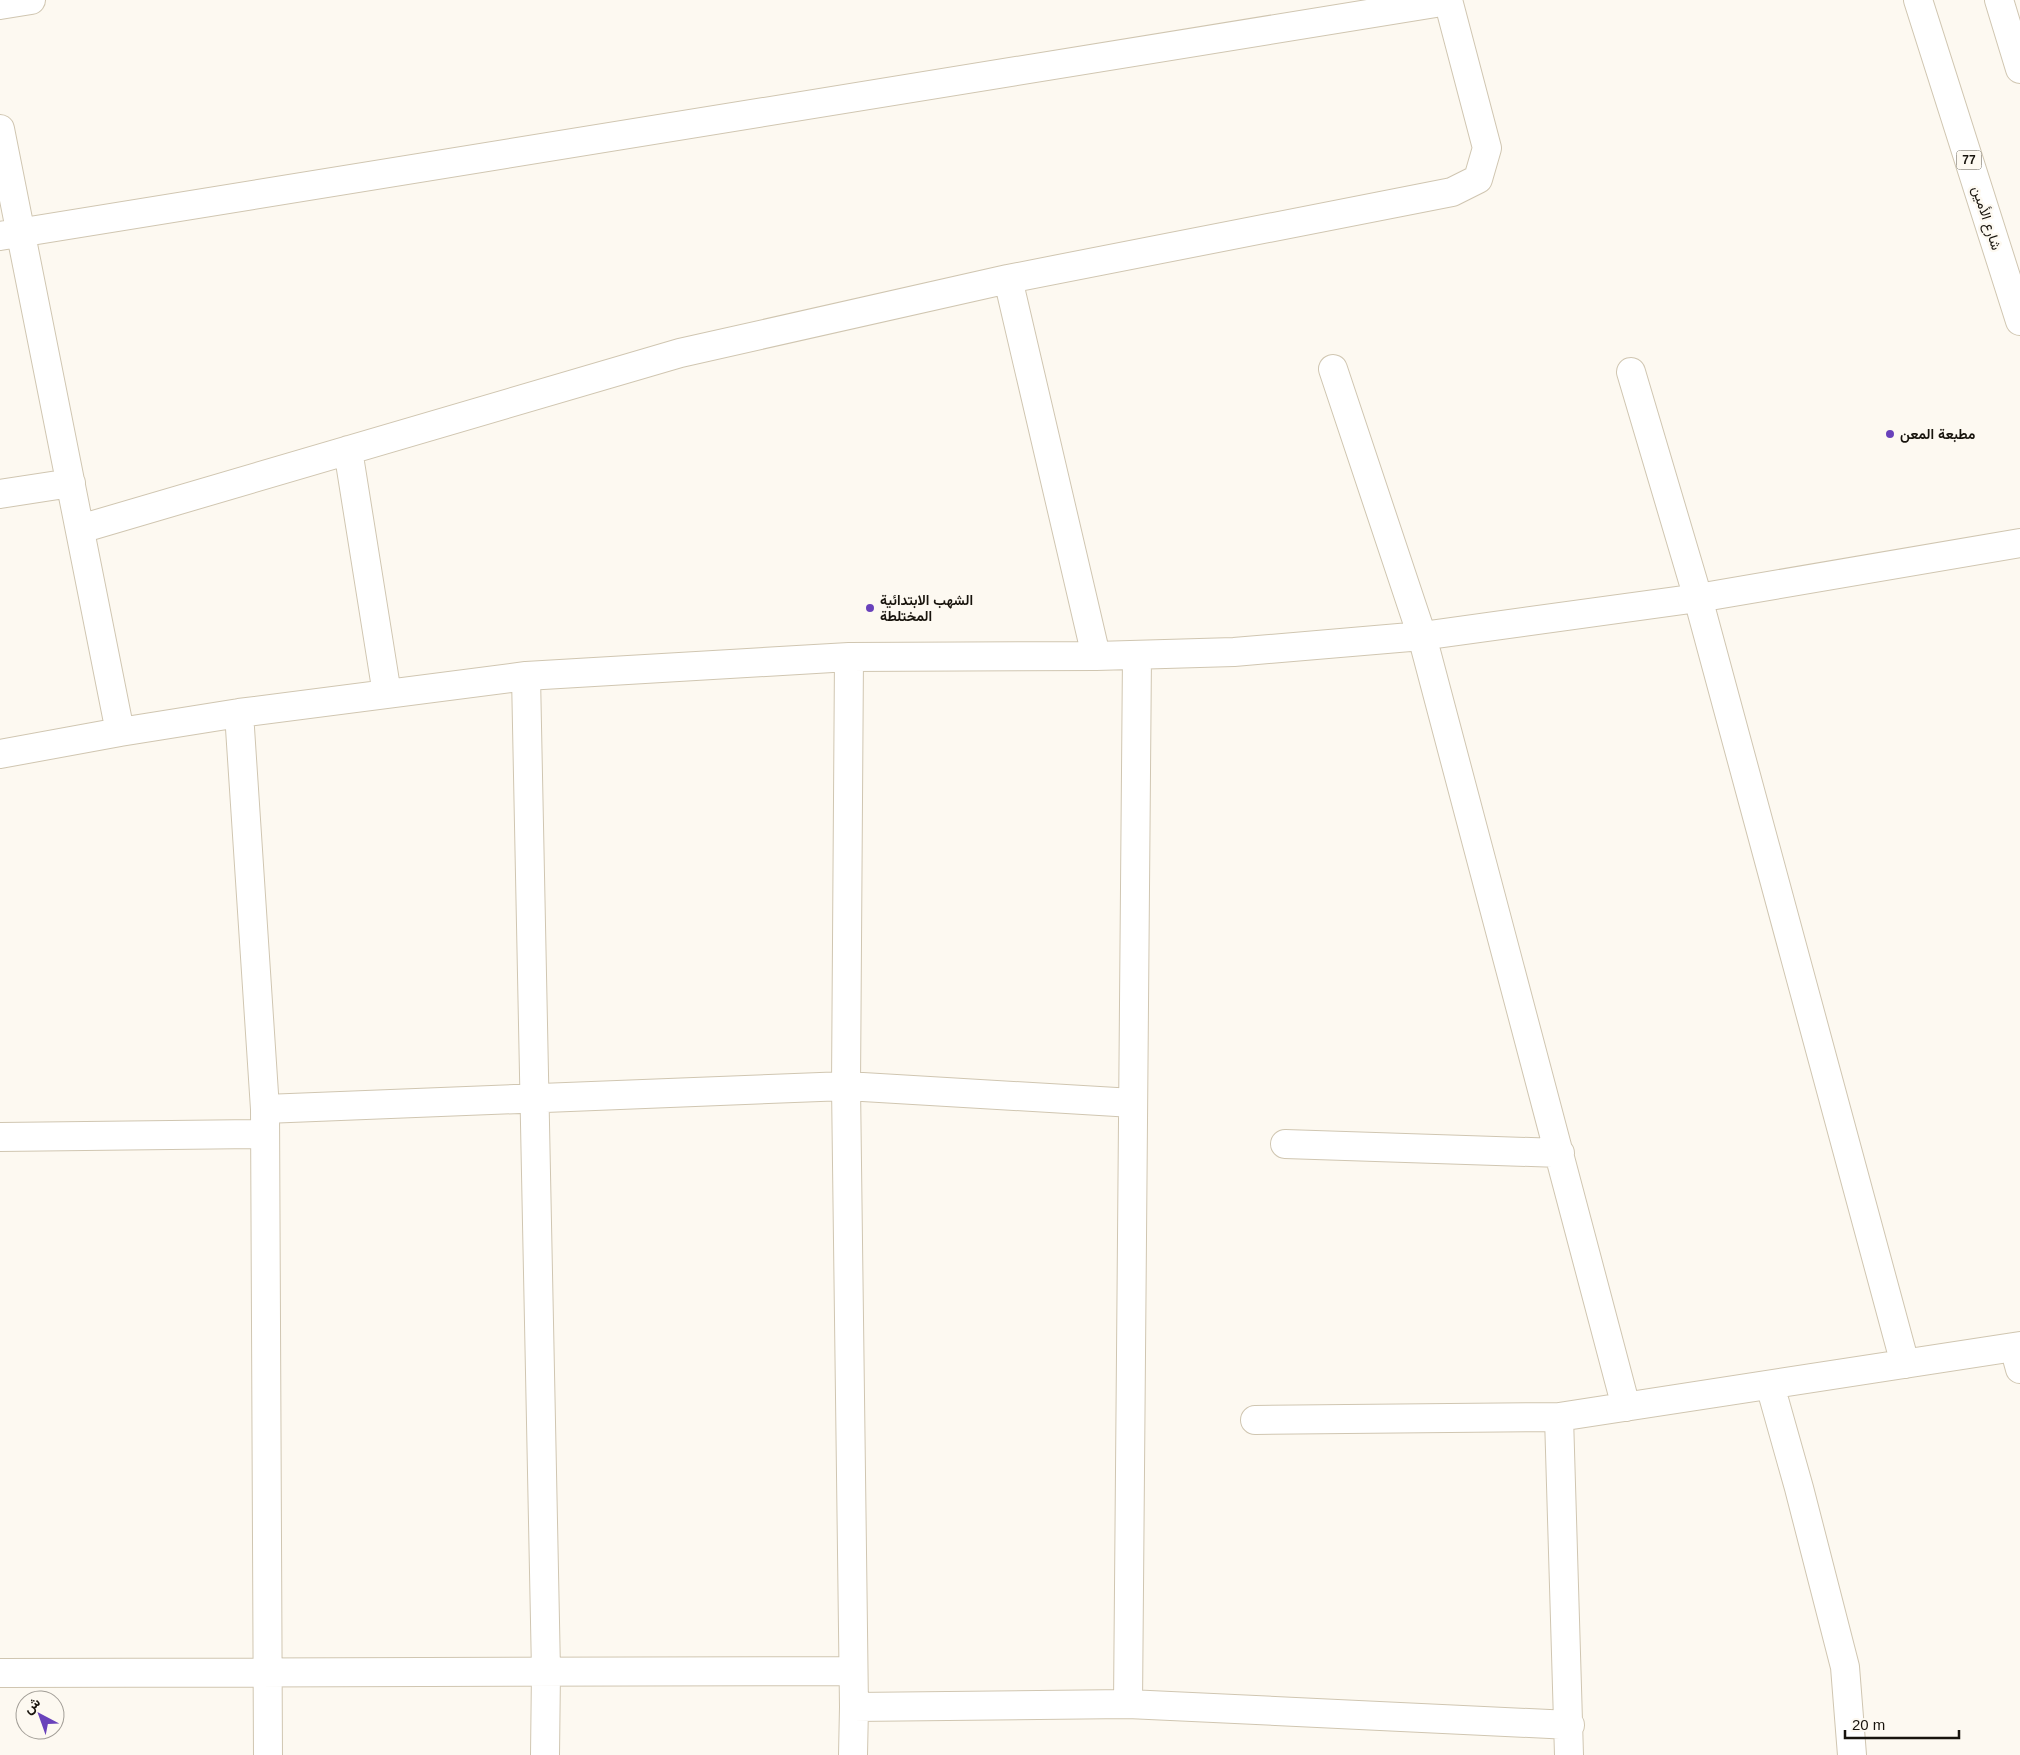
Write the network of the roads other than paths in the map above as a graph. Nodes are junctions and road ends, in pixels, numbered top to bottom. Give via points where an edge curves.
1 (30, 0) edge
2 (1448, 0) edge
3 (1918, 0) edge
4 (1998, 0) edge
5 (0, 5) edge
6 (2020, 69) edge
7 (0, 129) edge
8 (10, 235) edge
9 (1008, 280) junction
10 (2020, 321) edge
11 (1333, 369) dead end
12 (1630, 372) dead end
13 (348, 450) junction
14 (71, 483) junction
15 (0, 494) edge
16 (80, 529) junction
17 (2020, 543) edge
18 (1698, 598) junction
19 (1422, 636) junction
20 (1096, 656) junction
21 (1137, 656) junction
22 (849, 657) junction
23 (526, 676) junction
24 (387, 694) junction
25 (239, 713) junction
26 (120, 732) junction
27 (0, 754) edge
28 (846, 1086) junction
29 (536, 1097) junction
30 (1133, 1103) junction
31 (265, 1121) junction
32 (0, 1137) edge
33 (1285, 1144) dead end
34 (1560, 1153) junction
35 (2018, 1354) edge
36 (1905, 1364) junction
37 (1770, 1385) junction
38 (1626, 1407) junction
39 (1558, 1418) junction
40 (1255, 1420) dead end
41 (546, 1671) junction
42 (853, 1671) junction
43 (268, 1672) junction
44 (0, 1673) edge
45 (1128, 1704) junction
46 (854, 1707) junction
47 (1570, 1725) junction
48 (268, 1755) edge
49 (545, 1755) edge
50 (853, 1755) edge
51 (1569, 1755) edge
52 (1852, 1755) edge

1 - 5 street
2 - 8 street
2 - 9 street via 1487,148 1478,179 1452,192
3 - 10 street, شارع الأمين / 77
4 - 6 street
7 - 8 street
8 - 14 street
9 - 13 street via 680,353
9 - 20 street
11 - 19 street
12 - 18 street
13 - 16 street
13 - 24 street
14 - 15 street
14 - 16 street
16 - 26 street
17 - 18 street
18 - 19 street
18 - 36 street
19 - 21 street via 1234,652
19 - 34 street
20 - 21 street
20 - 22 street
21 - 30 street
22 - 23 street
22 - 28 street
23 - 24 street
23 - 29 street
24 - 25 street
25 - 26 street
25 - 31 street
26 - 27 street
28 - 29 street
28 - 30 street
28 - 42 street
29 - 31 street
29 - 41 street
30 - 45 street
31 - 32 street
31 - 43 street
33 - 34 street
34 - 38 street
35 - 36 street
36 - 37 street
37 - 38 street
37 - 52 street via 1845,1666
38 - 39 street
39 - 40 street
39 - 47 street
41 - 42 street
41 - 43 street
41 - 49 street
42 - 46 street
43 - 44 street
43 - 48 street
45 - 46 street
45 - 47 street
46 - 50 street
47 - 51 street

